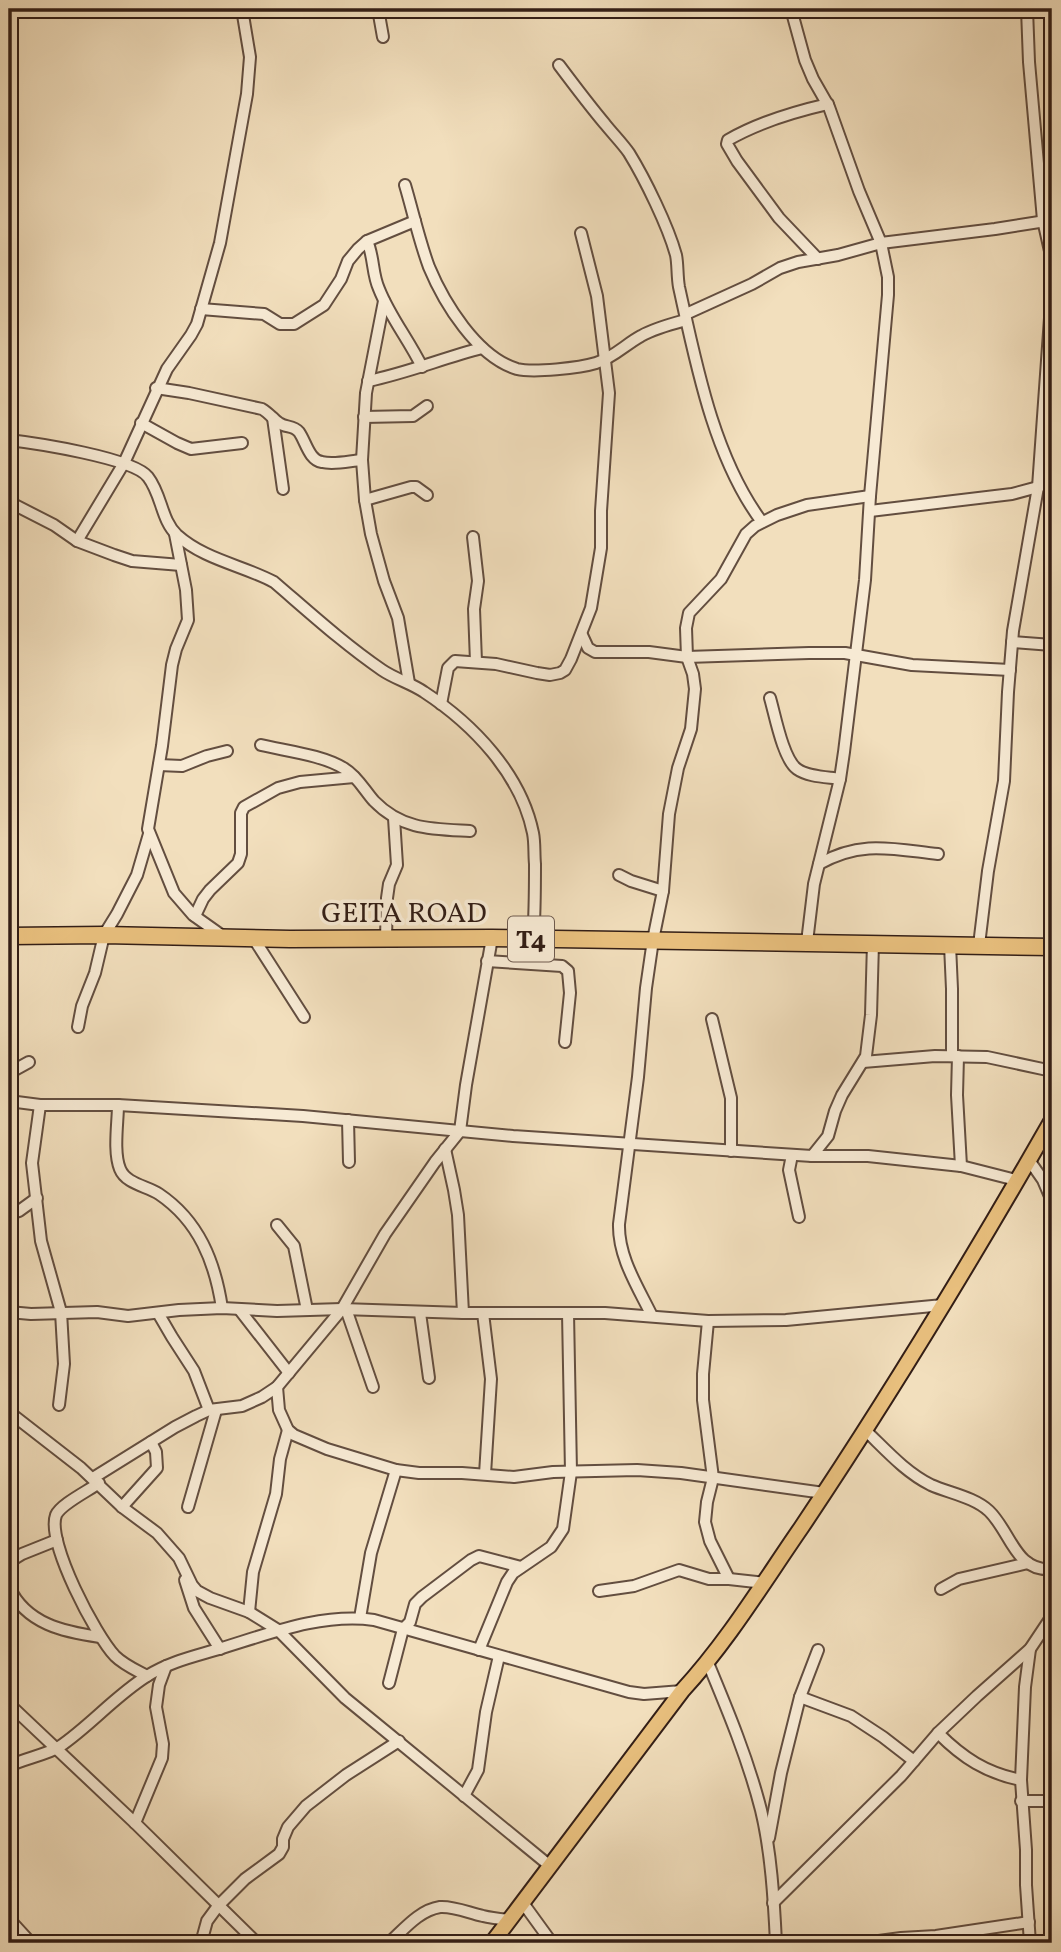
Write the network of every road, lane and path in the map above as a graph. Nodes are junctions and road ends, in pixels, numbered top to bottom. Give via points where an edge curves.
1 (242, 9) edge
2 (378, 9) edge
3 (791, 9) edge
4 (1027, 9) edge
5 (383, 37) dead end
6 (559, 65) dead end
7 (828, 104) junction
8 (405, 185) dead end
9 (1048, 220) edge
10 (415, 221) junction
11 (581, 233) dead end
12 (367, 241) junction
13 (881, 243) junction
14 (818, 259) junction
15 (1052, 260) edge
16 (1052, 290) edge
17 (384, 301) junction
18 (201, 309) junction
19 (686, 317) junction
20 (482, 348) junction
21 (604, 360) junction
22 (422, 367) junction
23 (368, 381) junction
24 (156, 388) junction
25 (427, 407) dead end
26 (273, 418) junction
27 (364, 418) junction
28 (141, 423) junction
29 (9, 440) edge
30 (242, 443) dead end
31 (362, 460) junction
32 (124, 463) junction
33 (1052, 481) edge
34 (1038, 487) junction
35 (283, 489) dead end
36 (427, 495) dead end
37 (870, 496) junction
38 (365, 500) junction
39 (9, 502) edge
40 (870, 511) junction
41 (762, 522) junction
42 (176, 534) junction
43 (473, 537) dead end
44 (77, 541) junction
45 (181, 565) junction
46 (582, 635) junction
47 (1012, 642) junction
48 (1052, 645) edge
49 (855, 654) junction
50 (687, 657) junction
51 (476, 662) junction
52 (1010, 670) junction
53 (409, 683) junction
54 (770, 698) dead end
55 (441, 704) junction
56 (261, 745) dead end
57 (227, 751) dead end
58 (159, 765) junction
59 (354, 777) junction
60 (840, 779) junction
61 (394, 818) junction
62 (470, 831) dead end
63 (149, 835) junction
64 (938, 854) dead end
65 (819, 864) junction
66 (619, 875) dead end
67 (663, 891) junction
68 (195, 916) junction
69 (104, 935) junction
70 (9, 936) edge
71 (386, 938) junction
72 (492, 938) junction
73 (226, 939) junction
74 (254, 939) junction
75 (533, 939) junction
76 (653, 940) junction
77 (807, 942) junction
78 (873, 943) junction
79 (950, 944) junction
80 (979, 945) junction
81 (1052, 947) edge
82 (487, 961) junction
83 (304, 1017) dead end
84 (712, 1019) dead end
85 (78, 1027) dead end
86 (565, 1042) dead end
87 (955, 1056) junction
88 (29, 1062) dead end
89 (863, 1062) junction
90 (1052, 1071) edge
91 (9, 1073) edge
92 (9, 1101) edge
93 (40, 1105) junction
94 (118, 1105) junction
95 (348, 1119) junction
96 (1052, 1120) edge
97 (460, 1131) junction
98 (629, 1143) junction
99 (444, 1149) junction
100 (732, 1151) junction
101 (792, 1155) junction
102 (812, 1156) junction
103 (1029, 1160) junction
104 (349, 1162) dead end
105 (961, 1166) junction
106 (1016, 1180) junction
107 (37, 1198) junction
108 (1052, 1202) edge
109 (9, 1214) edge
110 (799, 1217) dead end
111 (276, 1225) dead end
112 (943, 1306) junction
113 (222, 1308) junction
114 (344, 1309) junction
115 (239, 1310) junction
116 (307, 1310) junction
117 (9, 1312) edge
118 (61, 1312) junction
119 (420, 1312) junction
120 (159, 1313) junction
121 (463, 1313) junction
122 (483, 1313) junction
123 (568, 1313) junction
124 (652, 1316) junction
125 (708, 1321) junction
126 (289, 1373) junction
127 (429, 1378) dead end
128 (277, 1387) junction
129 (373, 1387) dead end
130 (59, 1405) dead end
131 (213, 1410) junction
132 (9, 1412) edge
133 (288, 1430) junction
134 (865, 1430) junction
135 (151, 1442) junction
136 (396, 1470) junction
137 (571, 1472) junction
138 (485, 1474) junction
139 (713, 1478) junction
140 (96, 1480) junction
141 (824, 1493) junction
142 (122, 1507) junction
143 (188, 1507) dead end
144 (57, 1540) junction
145 (9, 1562) edge
146 (1028, 1563) junction
147 (522, 1567) junction
148 (185, 1570) junction
149 (1051, 1570) edge
150 (729, 1579) junction
151 (765, 1583) junction
152 (9, 1587) edge
153 (941, 1589) dead end
154 (599, 1591) dead end
155 (249, 1612) junction
156 (1052, 1616) edge
157 (360, 1618) junction
158 (403, 1629) junction
159 (278, 1630) junction
160 (100, 1637) junction
161 (220, 1648) junction
162 (1030, 1649) junction
163 (479, 1650) junction
164 (818, 1650) dead end
165 (499, 1656) junction
166 (708, 1663) junction
167 (166, 1666) junction
168 (147, 1676) junction
169 (389, 1683) dead end
170 (682, 1691) junction
171 (800, 1697) junction
172 (9, 1704) edge
173 (938, 1733) junction
174 (399, 1741) junction
175 (57, 1749) junction
176 (914, 1761) junction
177 (9, 1766) edge
178 (1021, 1780) junction
179 (464, 1796) junction
180 (1021, 1801) junction
181 (1052, 1801) edge
182 (135, 1823) junction
183 (767, 1847) junction
184 (550, 1866) junction
185 (523, 1903) junction
186 (773, 1903) junction
187 (218, 1906) junction
188 (9, 1919) edge
189 (510, 1920) junction
190 (1029, 1922) junction
191 (391, 1941) dead end
192 (31, 1943) edge
193 (201, 1943) edge
194 (257, 1943) edge
195 (492, 1943) edge
196 (552, 1943) edge
197 (776, 1943) edge
198 (864, 1943) edge
199 (1030, 1943) edge

1 - 18 street via 250,57 247,94 220,243
2 - 5 street
3 - 7 street via 805,60
4 - 9 street
6 - 19 street via 628,151 651,195 676,255
7 - 13 street
7 - 14 street via 773,120 727,144 779,218
8 - 10 street
9 - 13 street
9 - 15 street
10 - 12 street
10 - 20 street via 440,288 465,330
11 - 21 street via 597,296
12 - 17 street
12 - 18 street via 348,261 324,305 294,324 280,324 264,314
13 - 14 street
13 - 37 street via 888,295
14 - 19 street via 780,268
16 - 34 street
17 - 22 street
17 - 23 street
18 - 24 street via 191,335
19 - 21 street via 645,334
19 - 41 street via 712,418 740,489
20 - 21 street via 504,363 529,371
20 - 22 street
21 - 46 street via 609,393 601,548
22 - 23 street
23 - 27 street
24 - 26 street via 262,409
24 - 28 street
25 - 27 street via 413,416
26 - 31 street via 297,430 321,462
26 - 35 street
27 - 31 street
28 - 30 street via 191,449
28 - 32 street
29 - 32 street
31 - 38 street
32 - 42 street via 147,475
32 - 44 street
33 - 34 street
34 - 40 street
34 - 47 street
36 - 38 street via 411,487
37 - 40 street
37 - 41 street via 807,505
38 - 53 street via 380,569 398,618
39 - 44 street
40 - 49 street
41 - 50 street via 747,534 721,579 689,613
42 - 45 street
42 - 53 street via 205,554 274,582 383,671
43 - 51 street via 478,581
44 - 45 street via 132,561
45 - 58 street via 188,621 172,665
46 - 50 street via 593,652
46 - 51 street via 560,673
47 - 48 street
47 - 52 street
49 - 50 street
49 - 52 street via 912,666
49 - 60 street
50 - 67 street via 695,690 691,729 669,814
51 - 55 street via 456,661 448,668
52 - 80 street via 1004,780
53 - 55 street
54 - 60 street via 794,767
55 - 75 street via 497,758 525,808 535,845
56 - 59 street via 332,763
57 - 58 street via 182,766
58 - 63 street
59 - 61 street
59 - 68 street via 278,788 244,807 238,863 210,890
60 - 65 street
61 - 62 street via 412,826
61 - 71 street via 397,865 389,884
63 - 68 street via 174,893
63 - 69 street via 133,884
64 - 65 street via 872,847 839,853
65 - 77 street
66 - 67 street
67 - 76 street
68 - 73 street
69 - 70 highway, GEITA ROAD / T4
69 - 73 highway, GEITA ROAD / T4
69 - 85 street
71 - 72 highway, GEITA ROAD / T4
71 - 74 highway, GEITA ROAD / T4
72 - 75 highway, GEITA ROAD / T4
72 - 82 street
73 - 74 highway, GEITA ROAD / T4
74 - 83 street
75 - 76 highway, GEITA ROAD / T4
76 - 77 highway, GEITA ROAD / T4
76 - 98 street
77 - 78 highway, GEITA ROAD / T4
78 - 79 highway, GEITA ROAD / T4
78 - 89 street via 870,1031
79 - 80 highway, GEITA ROAD / T4
79 - 87 street
80 - 81 highway, GEITA ROAD / T4
82 - 86 street via 568,971
82 - 97 street
84 - 100 street via 730,1098
87 - 89 street
87 - 90 street via 987,1057
87 - 105 street
88 - 91 street
89 - 102 street via 842,1095 828,1136
92 - 93 street
93 - 94 street
93 - 107 street via 32,1163
94 - 95 street
94 - 113 street via 121,1171 167,1201 197,1231 215,1270
95 - 97 street
95 - 104 street
96 - 103 main road
97 - 98 street
97 - 99 street
98 - 100 street
98 - 124 street via 618,1239
99 - 114 street via 385,1234
99 - 121 street via 458,1215
100 - 101 street
101 - 102 street
101 - 110 street via 789,1170
102 - 105 street via 868,1156
103 - 106 main road
103 - 108 street
105 - 106 street
106 - 112 main road
107 - 109 street
107 - 118 street via 41,1241
111 - 116 street via 294,1246
112 - 125 street via 786,1320
112 - 134 main road
113 - 115 street
113 - 120 street
114 - 116 street
114 - 119 street
114 - 126 street
114 - 129 street
115 - 116 street
115 - 126 street
117 - 118 street
118 - 120 street
118 - 130 street via 64,1352
119 - 121 street
119 - 127 street
120 - 131 street
121 - 122 street
122 - 123 street
122 - 138 street via 491,1379
123 - 124 street
123 - 137 street
124 - 125 street
125 - 139 street via 703,1400
126 - 128 street
128 - 131 street via 242,1406
128 - 133 street via 279,1410
131 - 135 street
131 - 143 street
132 - 140 street
133 - 136 street via 298,1438
133 - 155 street via 253,1572
134 - 141 main road
134 - 146 street via 911,1474 989,1511
135 - 140 street
135 - 142 street via 157,1468
136 - 138 street
136 - 157 street via 371,1553
137 - 138 street via 514,1477
137 - 139 street via 637,1470
137 - 147 street via 559,1536
139 - 141 street
139 - 150 street via 705,1522
140 - 142 street
140 - 144 street via 56,1516
141 - 151 main road
142 - 148 street via 162,1539
144 - 145 street
144 - 160 street
146 - 149 street
146 - 153 street via 959,1579
147 - 158 street via 475,1558 422,1597
147 - 163 street via 507,1582
148 - 155 street via 197,1591
148 - 161 street via 194,1608
150 - 151 street
150 - 154 street via 709,1579 679,1570 634,1586
151 - 166 main road
152 - 160 street via 36,1619
155 - 159 street
156 - 162 street
157 - 158 street
157 - 159 street
158 - 163 street
158 - 169 street
159 - 161 street
159 - 174 street via 336,1690
160 - 168 street via 115,1656
161 - 167 street
162 - 173 street
162 - 178 street
163 - 165 street
164 - 171 street
165 - 170 street via 629,1692
165 - 179 street via 485,1712 478,1770
166 - 170 main road
166 - 183 street via 744,1752
167 - 168 street
167 - 182 street via 156,1707 162,1758
168 - 175 street
170 - 184 main road
171 - 176 street via 850,1716
171 - 183 street
172 - 175 street
173 - 176 street
173 - 178 street via 970,1762
174 - 179 street
174 - 187 street via 306,1806 288,1827 279,1854
175 - 177 street
175 - 182 street
176 - 186 street
178 - 180 street
179 - 184 street
180 - 181 street
180 - 190 street
182 - 187 street
183 - 186 street
184 - 185 main road
185 - 189 main road
185 - 196 street
186 - 197 street
187 - 193 street via 207,1921
187 - 194 street
188 - 192 street
189 - 191 street via 441,1907 410,1922
189 - 195 main road
190 - 198 street
190 - 199 street

